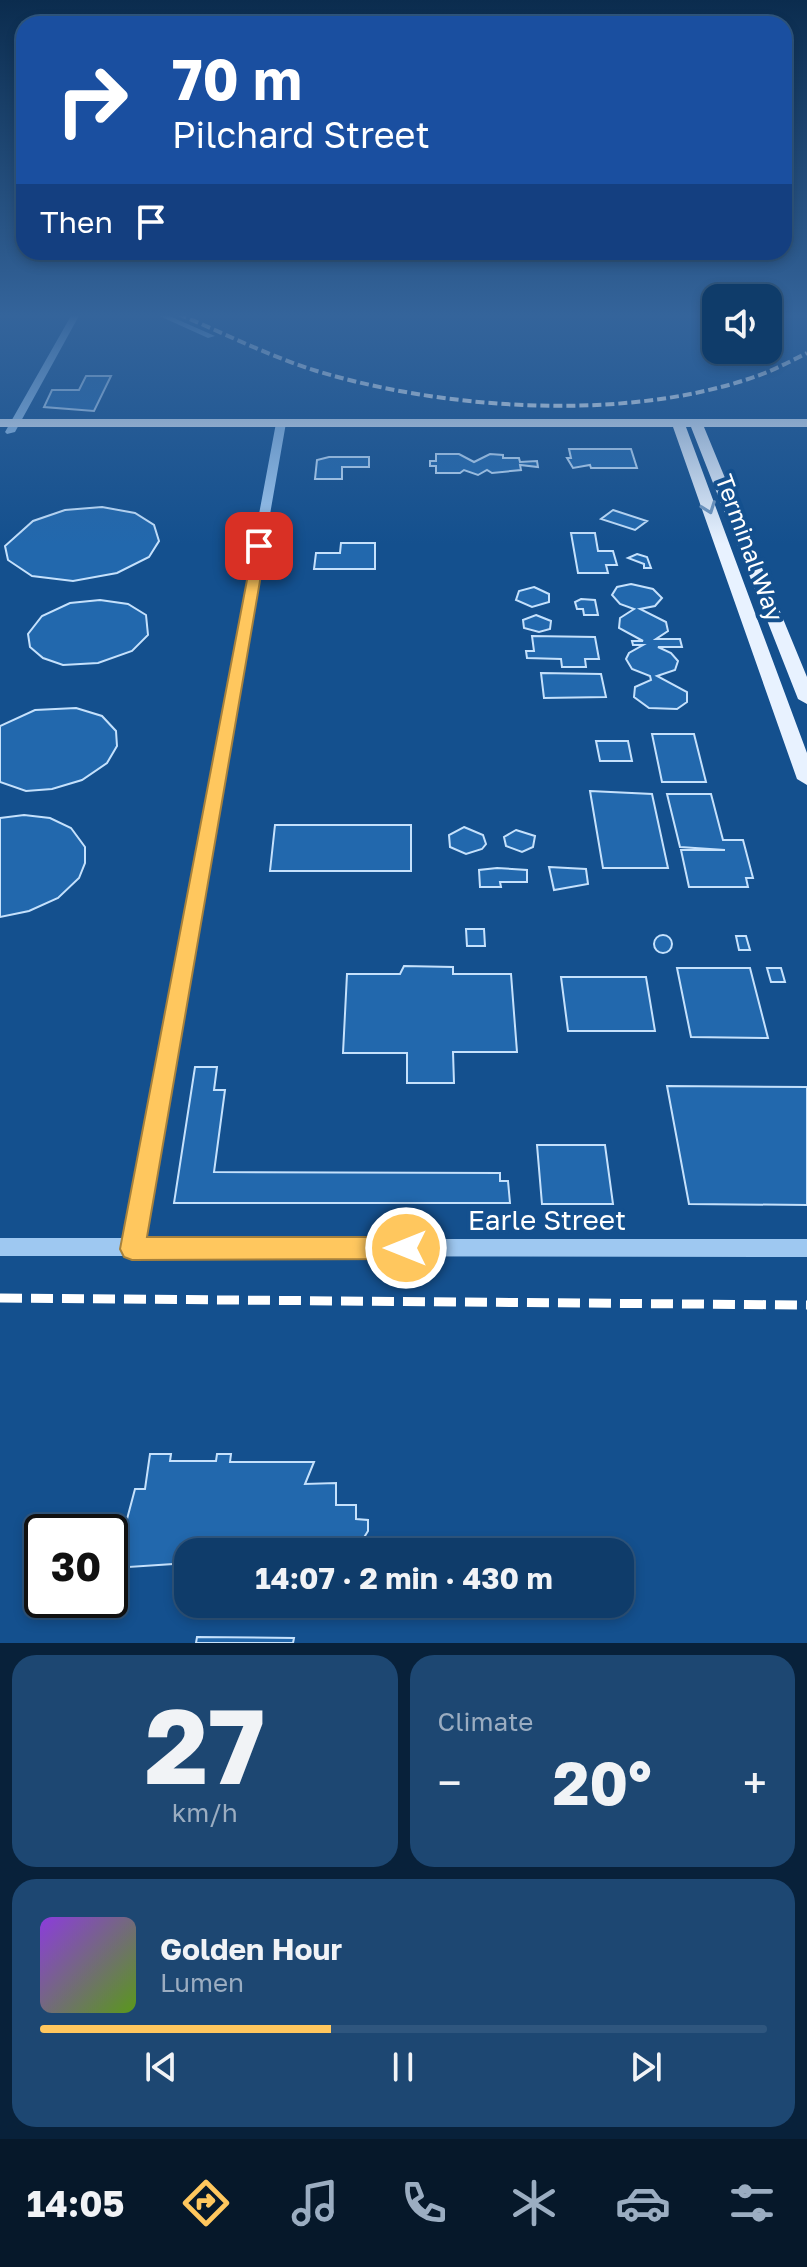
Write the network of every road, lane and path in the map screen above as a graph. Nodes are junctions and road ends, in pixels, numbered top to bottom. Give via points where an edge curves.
1 (29, 391) edge
2 (807, 423) edge
3 (6, 427) edge
4 (280, 428) junction
5 (690, 430) junction
6 (807, 433) edge
7 (752, 434) junction
8 (711, 461) junction
9 (807, 699) edge
10 (807, 779) edge
11 (0, 1247) edge
12 (807, 1248) edge
13 (132, 1249) junction

1 - 3 street
2 - 5 main road
3 - 4 main road
4 - 5 main road
4 - 13 street
5 - 7 main road
5 - 8 main road, Terminal Way
5 -> 10 main road, Terminal Way
6 - 7 main road
7 - 8 main road via 727,439 714,448
8 - 9 main road, Terminal Way
11 - 13 street, Earle Street
12 - 13 street, Earle Street

